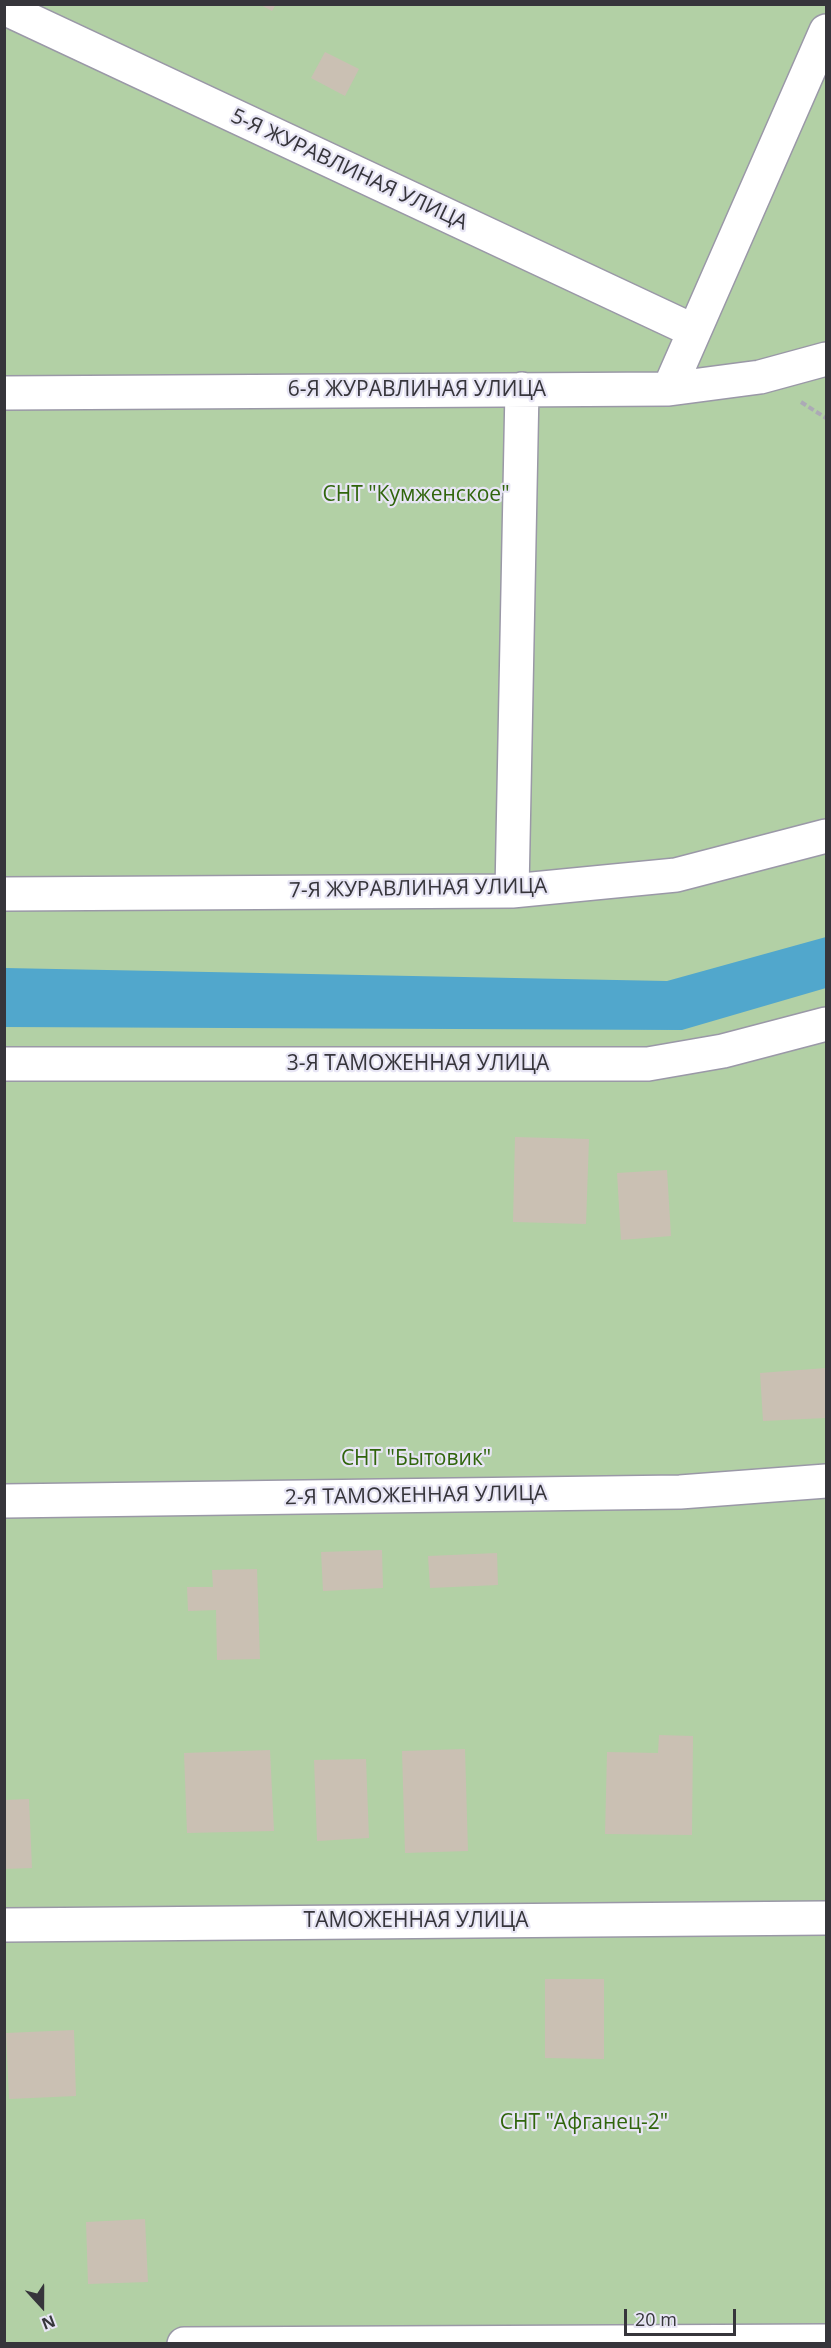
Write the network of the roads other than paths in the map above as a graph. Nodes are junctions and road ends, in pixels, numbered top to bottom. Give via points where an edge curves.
1 (4, 8) edge
2 (826, 32) edge
3 (694, 331) junction
4 (826, 359) edge
5 (522, 389) junction
6 (669, 389) junction
7 (4, 393) edge
8 (826, 836) edge
9 (512, 891) junction
10 (4, 894) edge
11 (826, 1024) edge
12 (4, 1064) edge
13 (826, 1481) edge
14 (4, 1501) edge
15 (826, 1918) edge
16 (4, 1925) edge
17 (826, 2341) edge
18 (184, 2343) edge

1 - 3 street, 5-Я ЖУРАВЛИНАЯ УЛИЦА
2 - 3 street
3 - 6 street
4 - 6 street, 6-Я ЖУРАВЛИНАЯ УЛИЦА via 760,377
5 - 6 street, 6-Я ЖУРАВЛИНАЯ УЛИЦА
5 - 7 street, 6-Я ЖУРАВЛИНАЯ УЛИЦА
5 - 9 street
8 - 9 street, 7-Я ЖУРАВЛИНАЯ УЛИЦА via 676,875
9 - 10 street, 7-Я ЖУРАВЛИНАЯ УЛИЦА
11 - 12 street, 3-Я ТАМОЖЕННАЯ УЛИЦА via 723,1051 648,1064
13 - 14 street, 2-Я ТАМОЖЕННАЯ УЛИЦА via 680,1492
15 - 16 street, ТАМОЖЕННАЯ УЛИЦА
17 - 18 street

